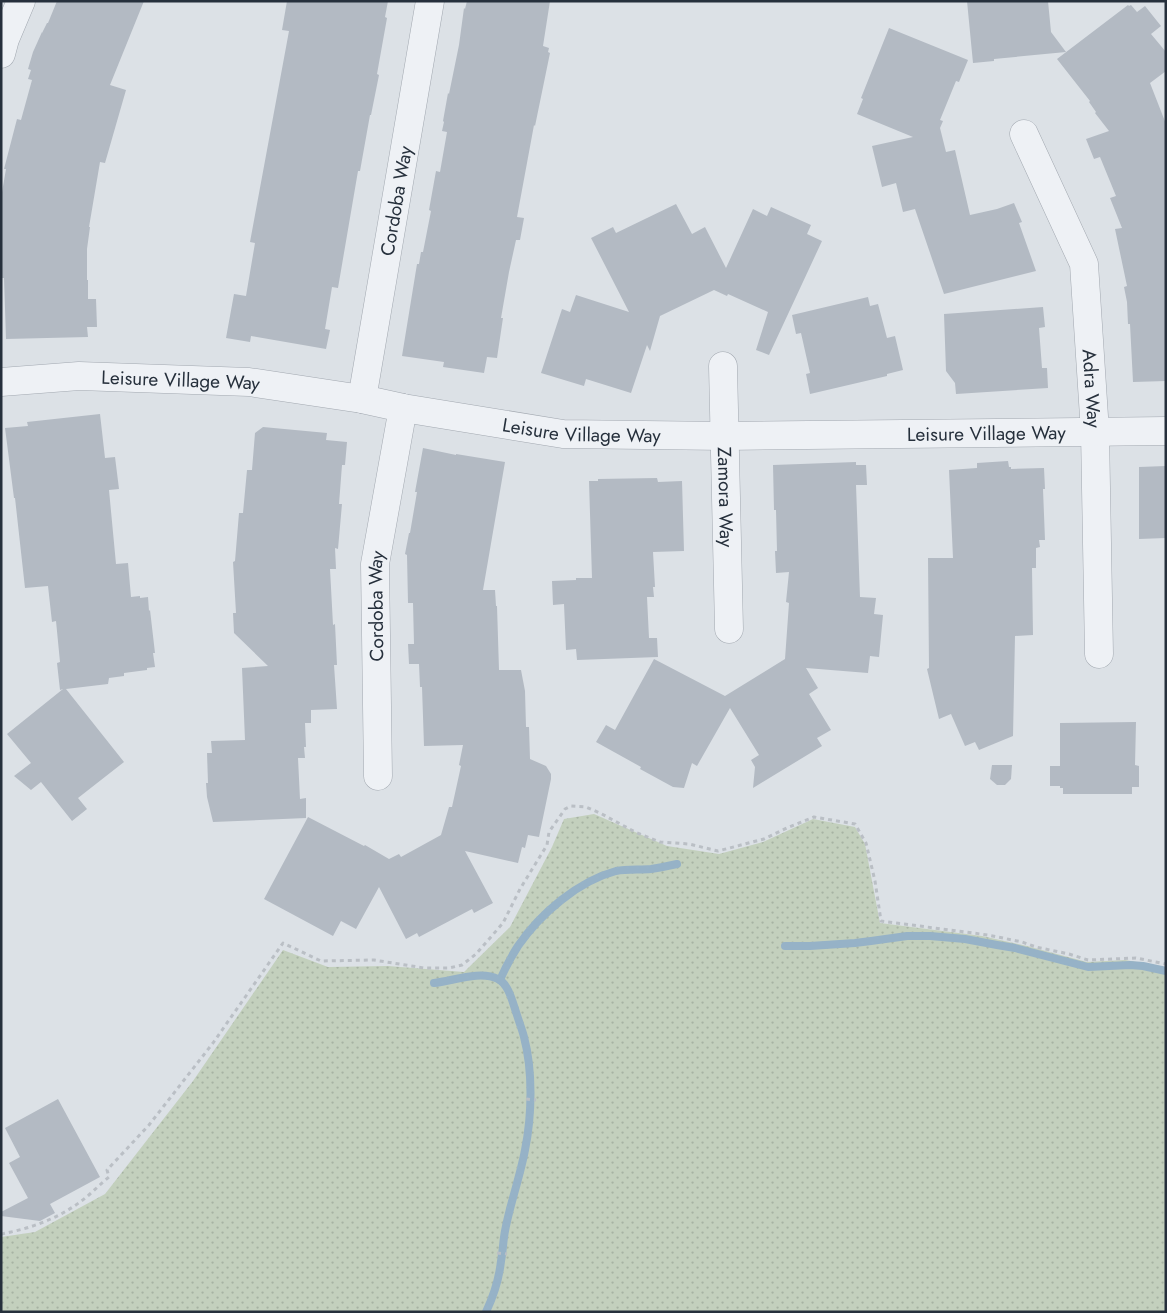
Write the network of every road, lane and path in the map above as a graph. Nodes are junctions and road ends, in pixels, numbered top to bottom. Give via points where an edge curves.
1 (20, 1) edge
2 (430, 1) edge
3 (1, 54) edge
4 (1024, 134) dead end
5 (723, 366) dead end
6 (1, 382) edge
7 (362, 400) junction
8 (403, 408) junction
9 (1166, 431) edge
10 (1096, 432) junction
11 (725, 436) junction
12 (728, 629) dead end
13 (1099, 654) dead end
14 (378, 776) dead end
15 (1166, 964) edge
16 (526, 1100) dead end
17 (536, 1100) dead end
18 (1, 1234) edge
19 (497, 1253) dead end
20 (507, 1254) dead end

1 - 3 street
2 - 7 street, Cordoba Way
4 - 10 street, Adra Way via 1084,264
5 - 11 street, Zamora Way
6 - 7 street, Leisure Village Way via 79,376 249,382
7 - 8 street, Leisure Village Way
8 - 11 street, Leisure Village Way via 563,434
8 - 14 street, Cordoba Way via 375,564
9 - 10 street, Leisure Village Way
10 - 11 street, Leisure Village Way
10 - 13 street, Adra Way
11 - 12 street, Zamora Way
15 - 18 path via 1136,958 1088,960 988,935 881,921 876,881 866,843 855,824 814,817 764,839 718,851 660,842 600,812 571,806 565,809 549,832 547,846 503,923 462,965 424,968 374,960 321,961 283,942 213,1043 149,1125 107,1170 109,1177 56,1217
16 - 17 path
19 - 20 path

